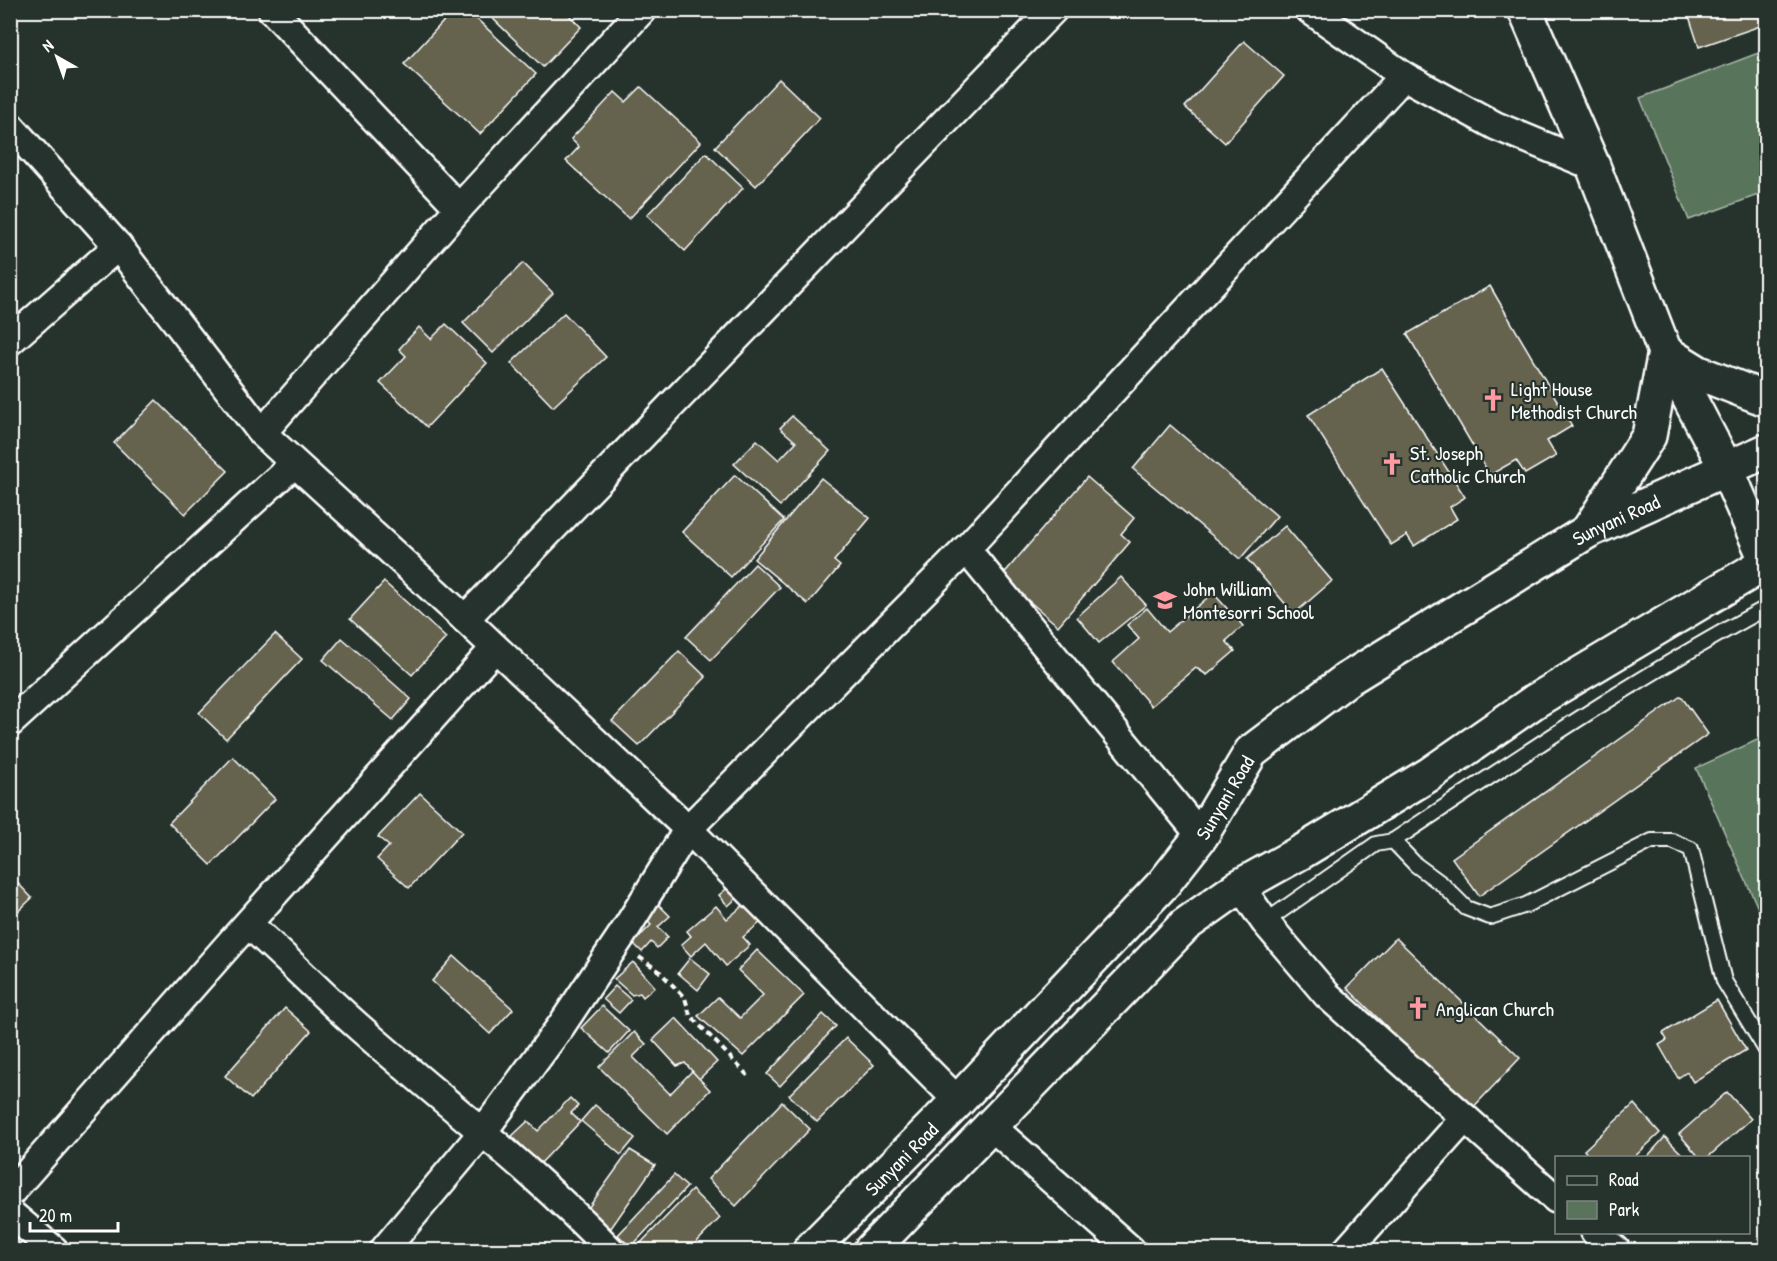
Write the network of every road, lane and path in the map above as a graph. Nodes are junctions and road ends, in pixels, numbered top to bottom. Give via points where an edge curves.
1 (272, 10) edge
2 (642, 10) edge
3 (1053, 10) edge
4 (1310, 10) edge
5 (1525, 10) edge
6 (1404, 76) junction
7 (10, 126) edge
8 (1593, 166) junction
9 (459, 208) junction
10 (118, 246) junction
11 (10, 341) edge
12 (1665, 352) junction
13 (1767, 399) edge
14 (262, 433) junction
15 (1767, 451) edge
16 (294, 464) junction
17 (1726, 468) junction
18 (1588, 531) junction
19 (966, 549) junction
20 (1767, 561) edge
21 (1767, 608) edge
22 (465, 619) junction
23 (495, 648) junction
24 (14, 713) edge
25 (688, 829) junction
26 (1201, 836) junction
27 (1393, 841) junction
28 (1240, 886) junction
29 (1265, 922) junction
30 (248, 924) junction
31 (614, 946) junction
32 (1767, 1050) edge
33 (750, 1078) dead end
34 (958, 1101) junction
35 (1465, 1118) junction
36 (991, 1126) junction
37 (482, 1133) junction
38 (10, 1193) edge
39 (1555, 1196) edge
40 (14, 1223) edge
41 (1596, 1234) edge
42 (54, 1251) edge
43 (384, 1251) edge
44 (610, 1251) edge
45 (810, 1251) edge
46 (871, 1251) edge
47 (1131, 1251) edge
48 (1347, 1251) edge
49 (1616, 1251) edge

1 - 9 street
2 - 9 street
3 - 22 street
4 - 6 street
5 - 8 main road
6 - 8 street via 1496,126
6 - 19 street
7 - 10 street
8 - 12 main road
9 - 14 street
10 - 11 street
10 - 14 street
12 - 13 main road via 1699,373
12 - 17 main road
12 - 18 main road via 1649,436
14 - 16 street
15 - 17 main road, Sunyani Road
16 - 22 street
16 - 24 street
17 - 18 main road, Sunyani Road
17 - 20 main road
18 - 26 main road, Sunyani Road via 1347,680 1251,752
19 - 25 street
19 - 26 street
20 - 28 main road via 1535,701 1430,774
21 - 27 lane via 1699,644
22 - 23 street
23 - 25 street
23 - 30 street
25 - 31 street
25 - 34 street
26 - 34 main road, Sunyani Road via 1164,883
27 - 29 lane via 1376,844
27 - 32 lane via 1466,908 1490,916 1526,905 1652,841 1672,841 1691,849 1724,981
28 - 29 street
28 - 36 main road via 1185,925
29 - 35 street via 1327,995
30 - 37 street
30 - 38 street
31 - 33 path via 659,971 685,998 690,1015
31 - 37 street
34 - 45 main road, Sunyani Road
35 - 39 street
35 - 48 street
36 - 46 main road
36 - 47 street
37 - 43 street
37 - 44 street
40 - 42 street
41 - 49 street

